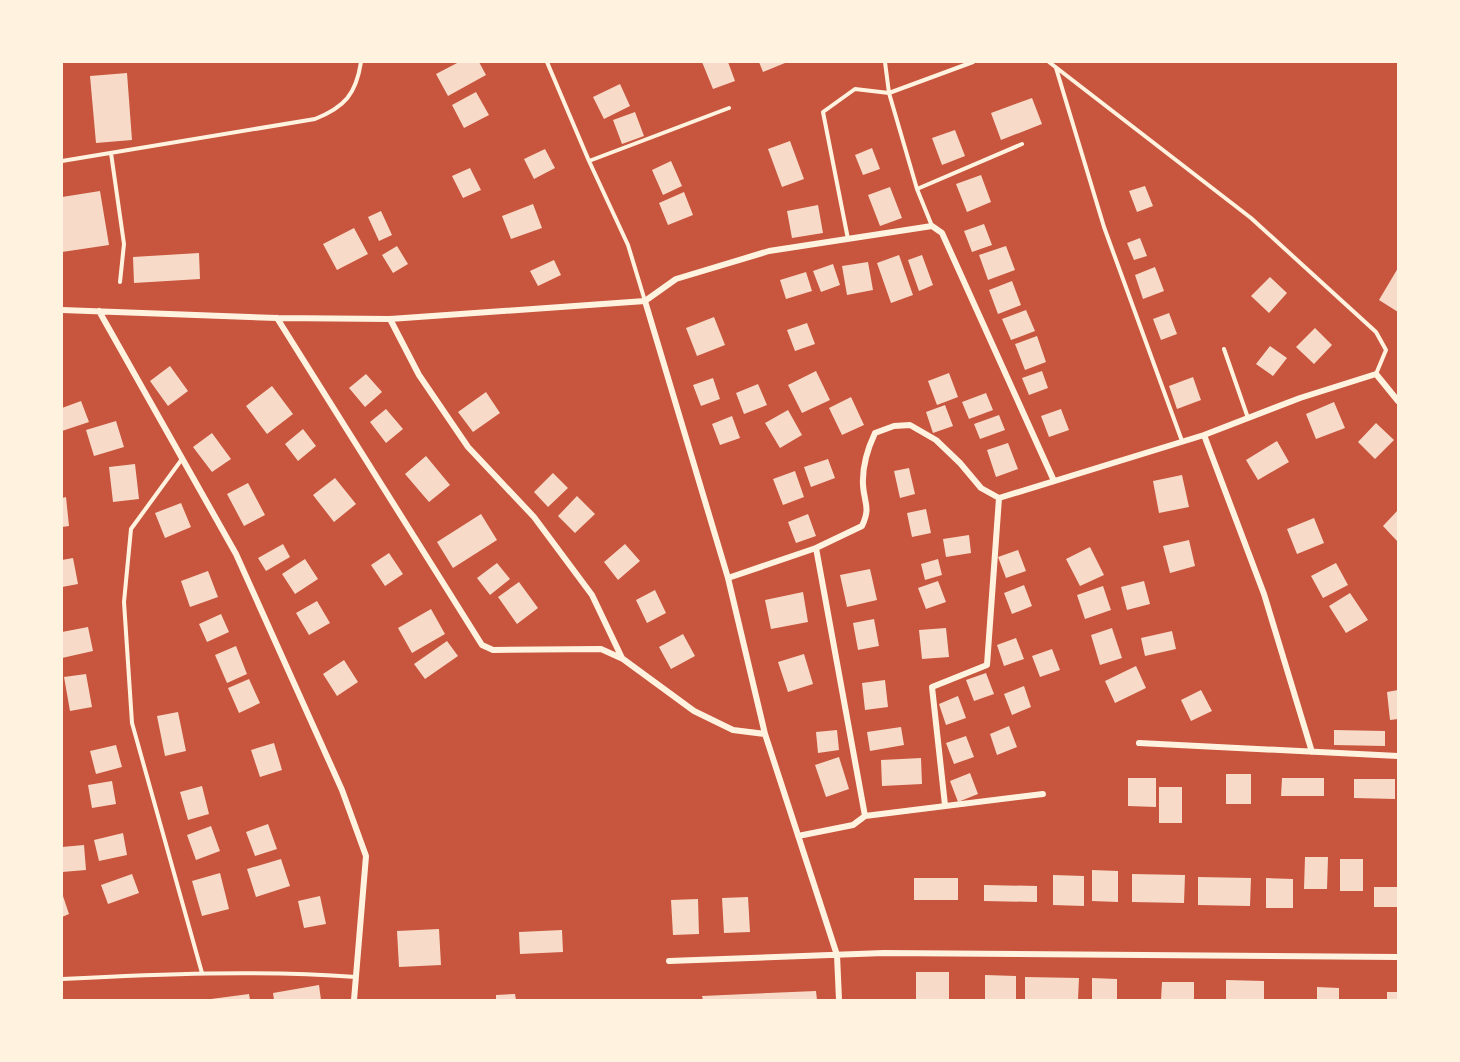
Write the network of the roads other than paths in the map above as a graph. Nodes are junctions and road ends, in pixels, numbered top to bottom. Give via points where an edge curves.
1 (361, 62) edge
2 (547, 62) edge
3 (885, 62) edge
4 (973, 62) edge
5 (1049, 62) edge
6 (1055, 67) junction
7 (889, 93) junction
8 (729, 108) dead end
9 (1022, 144) dead end
10 (111, 153) junction
11 (62, 161) edge
12 (589, 161) junction
13 (917, 189) junction
14 (932, 226) junction
15 (848, 239) junction
16 (120, 282) dead end
17 (645, 302) junction
18 (62, 310) edge
19 (99, 311) junction
20 (277, 318) junction
21 (390, 319) junction
22 (1224, 349) dead end
23 (1376, 375) junction
24 (1398, 401) edge
25 (1248, 418) junction
26 (1204, 435) junction
27 (1182, 442) junction
28 (182, 459) junction
29 (1054, 481) junction
30 (999, 498) junction
31 (816, 548) junction
32 (728, 578) junction
33 (622, 659) junction
34 (765, 734) junction
35 (1139, 743) dead end
36 (1312, 752) junction
37 (1398, 756) edge
38 (1043, 794) dead end
39 (945, 805) junction
40 (865, 816) junction
41 (798, 836) junction
42 (837, 955) junction
43 (1398, 957) edge
44 (669, 961) dead end
45 (202, 973) junction
46 (356, 977) junction
47 (62, 979) edge
48 (354, 1000) edge
49 (839, 1000) edge

1 - 10 lane via 356,85 346,100 315,119
2 - 12 lane
3 - 7 lane
4 - 7 lane
5 - 6 lane
6 - 23 lane via 1251,218 1376,332 1386,350
6 - 27 lane via 1104,227
7 - 13 lane
7 - 15 lane via 855,88 823,112
8 - 12 lane
9 - 13 lane
10 - 11 lane
10 - 16 lane via 124,244
12 - 17 lane via 628,245
13 - 14 lane
14 - 15 street
14 - 29 street via 942,233
15 - 17 street via 769,251 676,279
17 - 21 street
17 - 32 street
18 - 19 street
19 - 20 street
19 - 28 street
20 - 21 street
20 - 33 street via 482,645 493,650 601,649
21 - 33 street via 418,375 468,447 534,517 592,595
22 - 25 lane
23 - 24 street
23 - 25 street
25 - 26 street
26 - 27 street
26 - 36 street via 1264,594
27 - 29 street
28 - 45 lane via 131,529 124,602 132,723
28 - 46 street via 236,554 342,790 366,856
29 - 30 street
30 - 31 street via 981,488 936,441 910,425 894,426 875,433 866,454 863,484 868,514 862,526
30 - 39 street via 987,665 932,687
31 - 32 street
31 - 40 street
32 - 34 street
33 - 34 street via 694,711 733,730
34 - 41 street
35 - 36 street
36 - 37 street
38 - 39 street
39 - 40 street
40 - 41 street via 853,825
41 - 42 street
42 - 43 street
42 - 44 street
42 - 49 street
45 - 46 lane
45 - 47 lane
46 - 48 street

